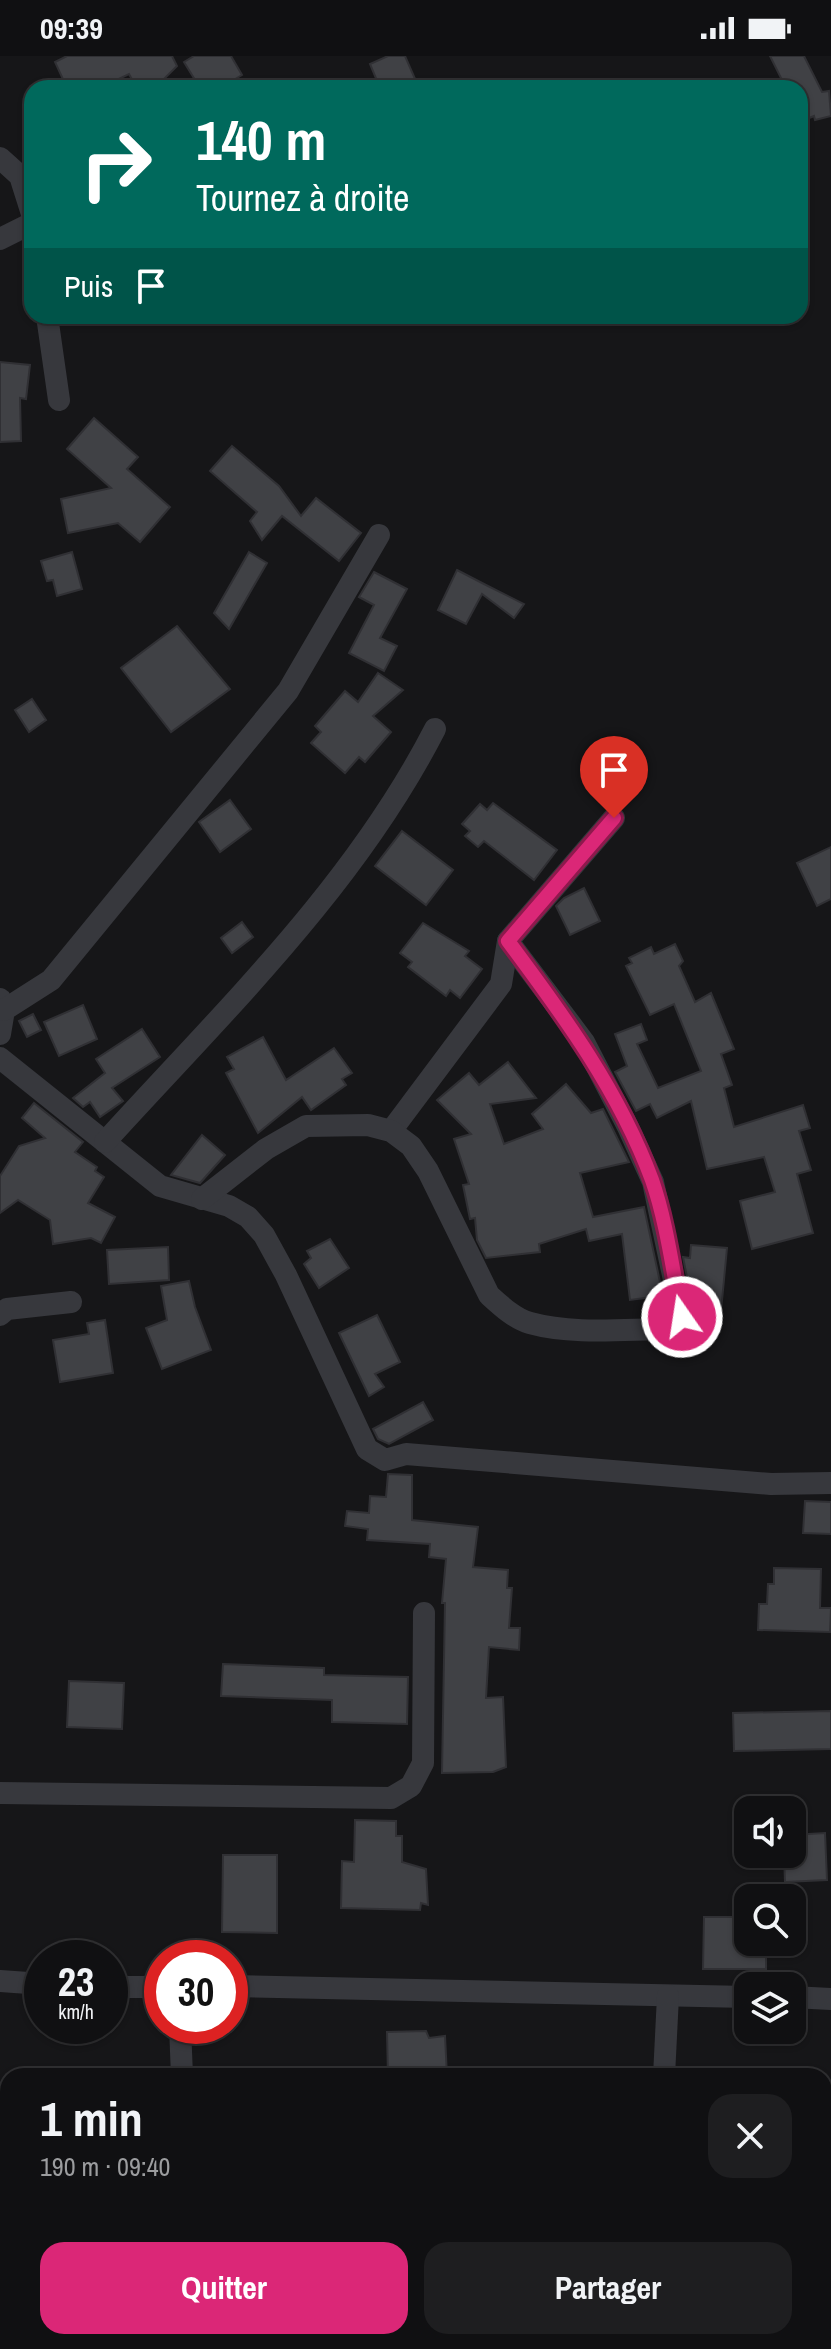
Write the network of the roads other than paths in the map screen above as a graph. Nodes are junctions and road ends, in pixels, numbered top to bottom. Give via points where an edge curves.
1 (0, 158) edge
2 (24, 189) edge
3 (24, 227) edge
4 (0, 239) edge
5 (48, 324) edge
6 (59, 400) dead end
7 (379, 535) dead end
8 (435, 729) dead end
9 (614, 818) dead end
10 (508, 941) junction
11 (2, 1004) edge
12 (0, 1034) edge
13 (0, 1058) edge
14 (391, 1131) junction
15 (105, 1142) junction
16 (202, 1199) junction
17 (71, 1302) dead end
18 (0, 1315) edge
19 (831, 1483) edge
20 (424, 1613) dead end
21 (0, 1793) edge
22 (0, 1981) edge
23 (24, 1983) edge
24 (248, 1986) edge
25 (668, 1996) junction
26 (734, 1997) edge
27 (806, 1998) edge
28 (831, 1999) edge
29 (181, 2044) edge
30 (182, 2068) edge
31 (664, 2068) edge

1 - 2 street via 20,176
3 - 4 street
5 - 6 street
7 - 11 street via 288,691 51,980
8 - 15 street via 407,784 367,843 281,949
9 - 10 street
10 - 14 street via 501,984
10 - 14 street via 584,1042 653,1182 682,1317 677,1326 575,1328 529,1323 506,1310 489,1295 428,1171 411,1146
11 - 12 street
13 - 15 street
14 - 16 street via 368,1125 306,1126 266,1149
15 - 16 street via 160,1186
16 - 19 street via 248,1217 264,1235 367,1449 385,1460 406,1454 771,1484
17 - 18 street via 7,1309
20 - 21 street via 423,1763 411,1786 391,1798
22 - 23 street
24 - 25 street
25 - 26 street
25 - 31 street
27 - 28 street
29 - 30 street

